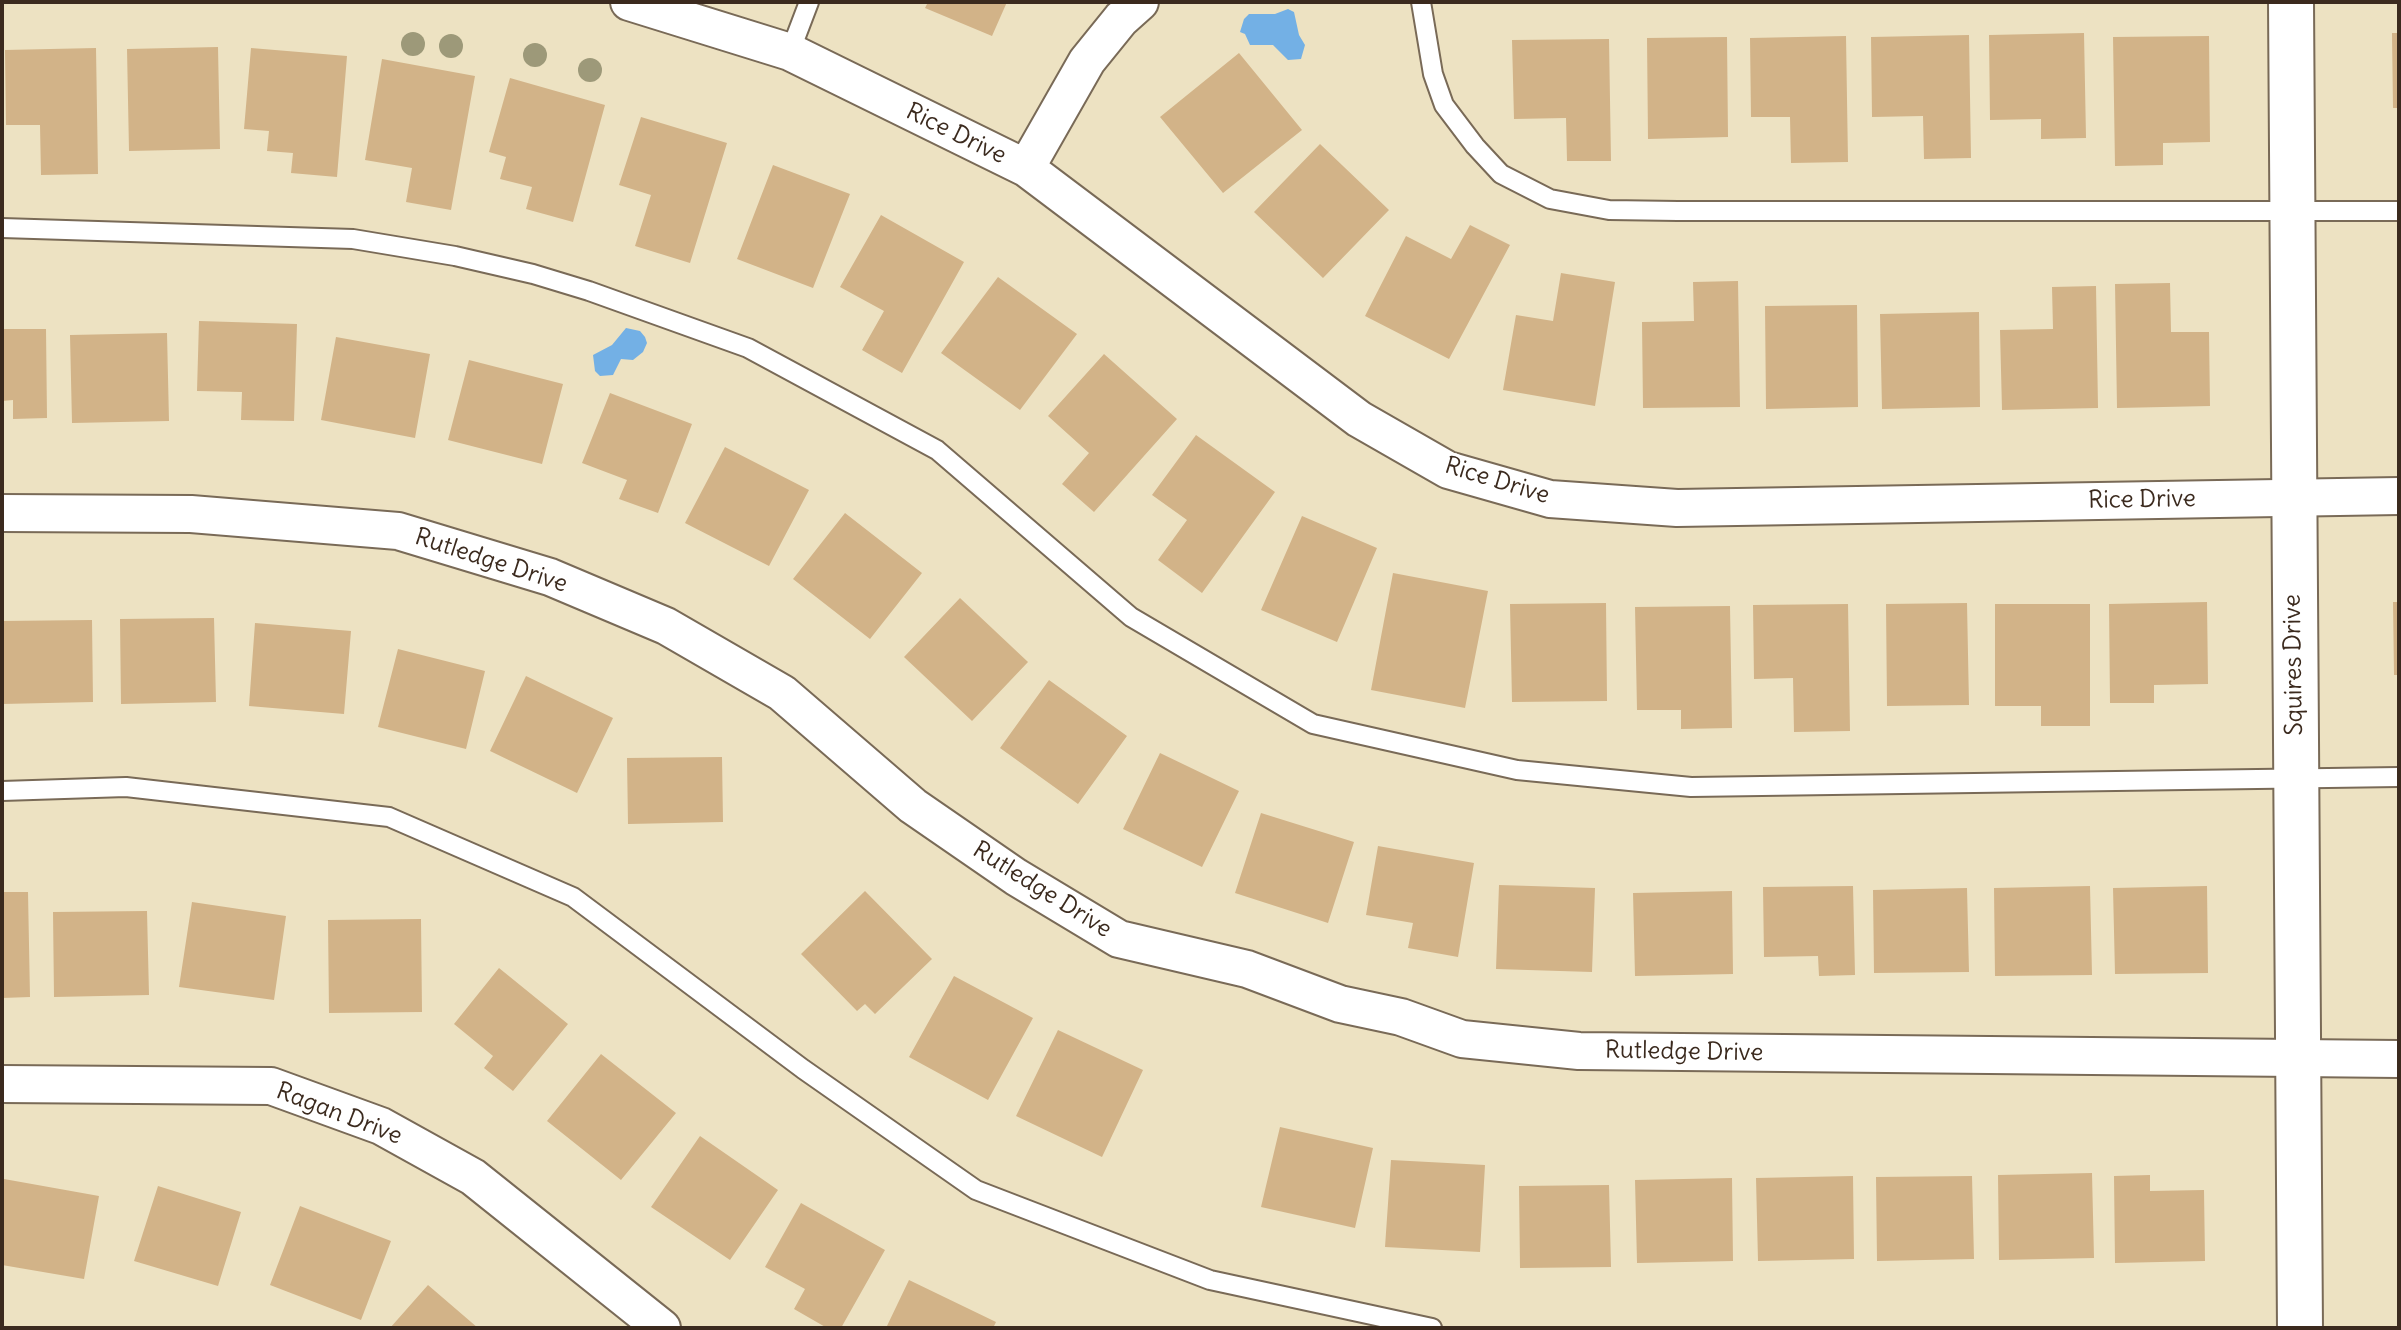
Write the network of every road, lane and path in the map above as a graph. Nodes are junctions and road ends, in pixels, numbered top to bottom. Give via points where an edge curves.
1 (629, 2) edge
2 (809, 2) edge
3 (1140, 2) edge
4 (1421, 2) edge
5 (2291, 2) edge
6 (790, 52) junction
7 (1026, 168) junction
8 (2399, 211) edge
9 (2292, 212) junction
10 (2, 228) edge
11 (2399, 496) edge
12 (2293, 497) junction
13 (2, 513) edge
14 (2295, 777) junction
15 (2399, 777) edge
16 (2, 791) edge
17 (2399, 1059) edge
18 (2298, 1060) junction
19 (2, 1084) edge
20 (662, 1328) edge
21 (1432, 1328) edge
22 (2300, 1328) edge

1 - 6 street, Rice Drive
2 - 6 lane
3 - 7 street via 1087,61
4 - 9 lane via 1444,105 1501,174 1550,199 1609,210
5 - 9 street, Squires Drive
6 - 7 street, Rice Drive
7 - 12 street, Rice Drive via 1359,419 1448,470 1550,499 1677,508
8 - 9 lane
9 - 12 street, Squires Drive
10 - 14 lane via 353,239 533,274 748,348 937,450 1131,617 1313,724 1517,770 1691,787
11 - 12 street, Rice Drive
12 - 14 street, Squires Drive
13 - 18 street, Rutledge Drive via 191,514 398,531 550,577 666,626 782,693 913,806 1119,939 1247,969 1340,1004 1401,1017 1462,1039 1579,1051
14 - 15 lane
14 - 18 street, Squires Drive
16 - 21 lane via 126,787 389,817 573,897 976,1190 1210,1280
17 - 18 street, Rutledge Drive
18 - 22 street, Squires Drive
19 - 20 street, Ragan Drive via 271,1086 381,1126 473,1177

